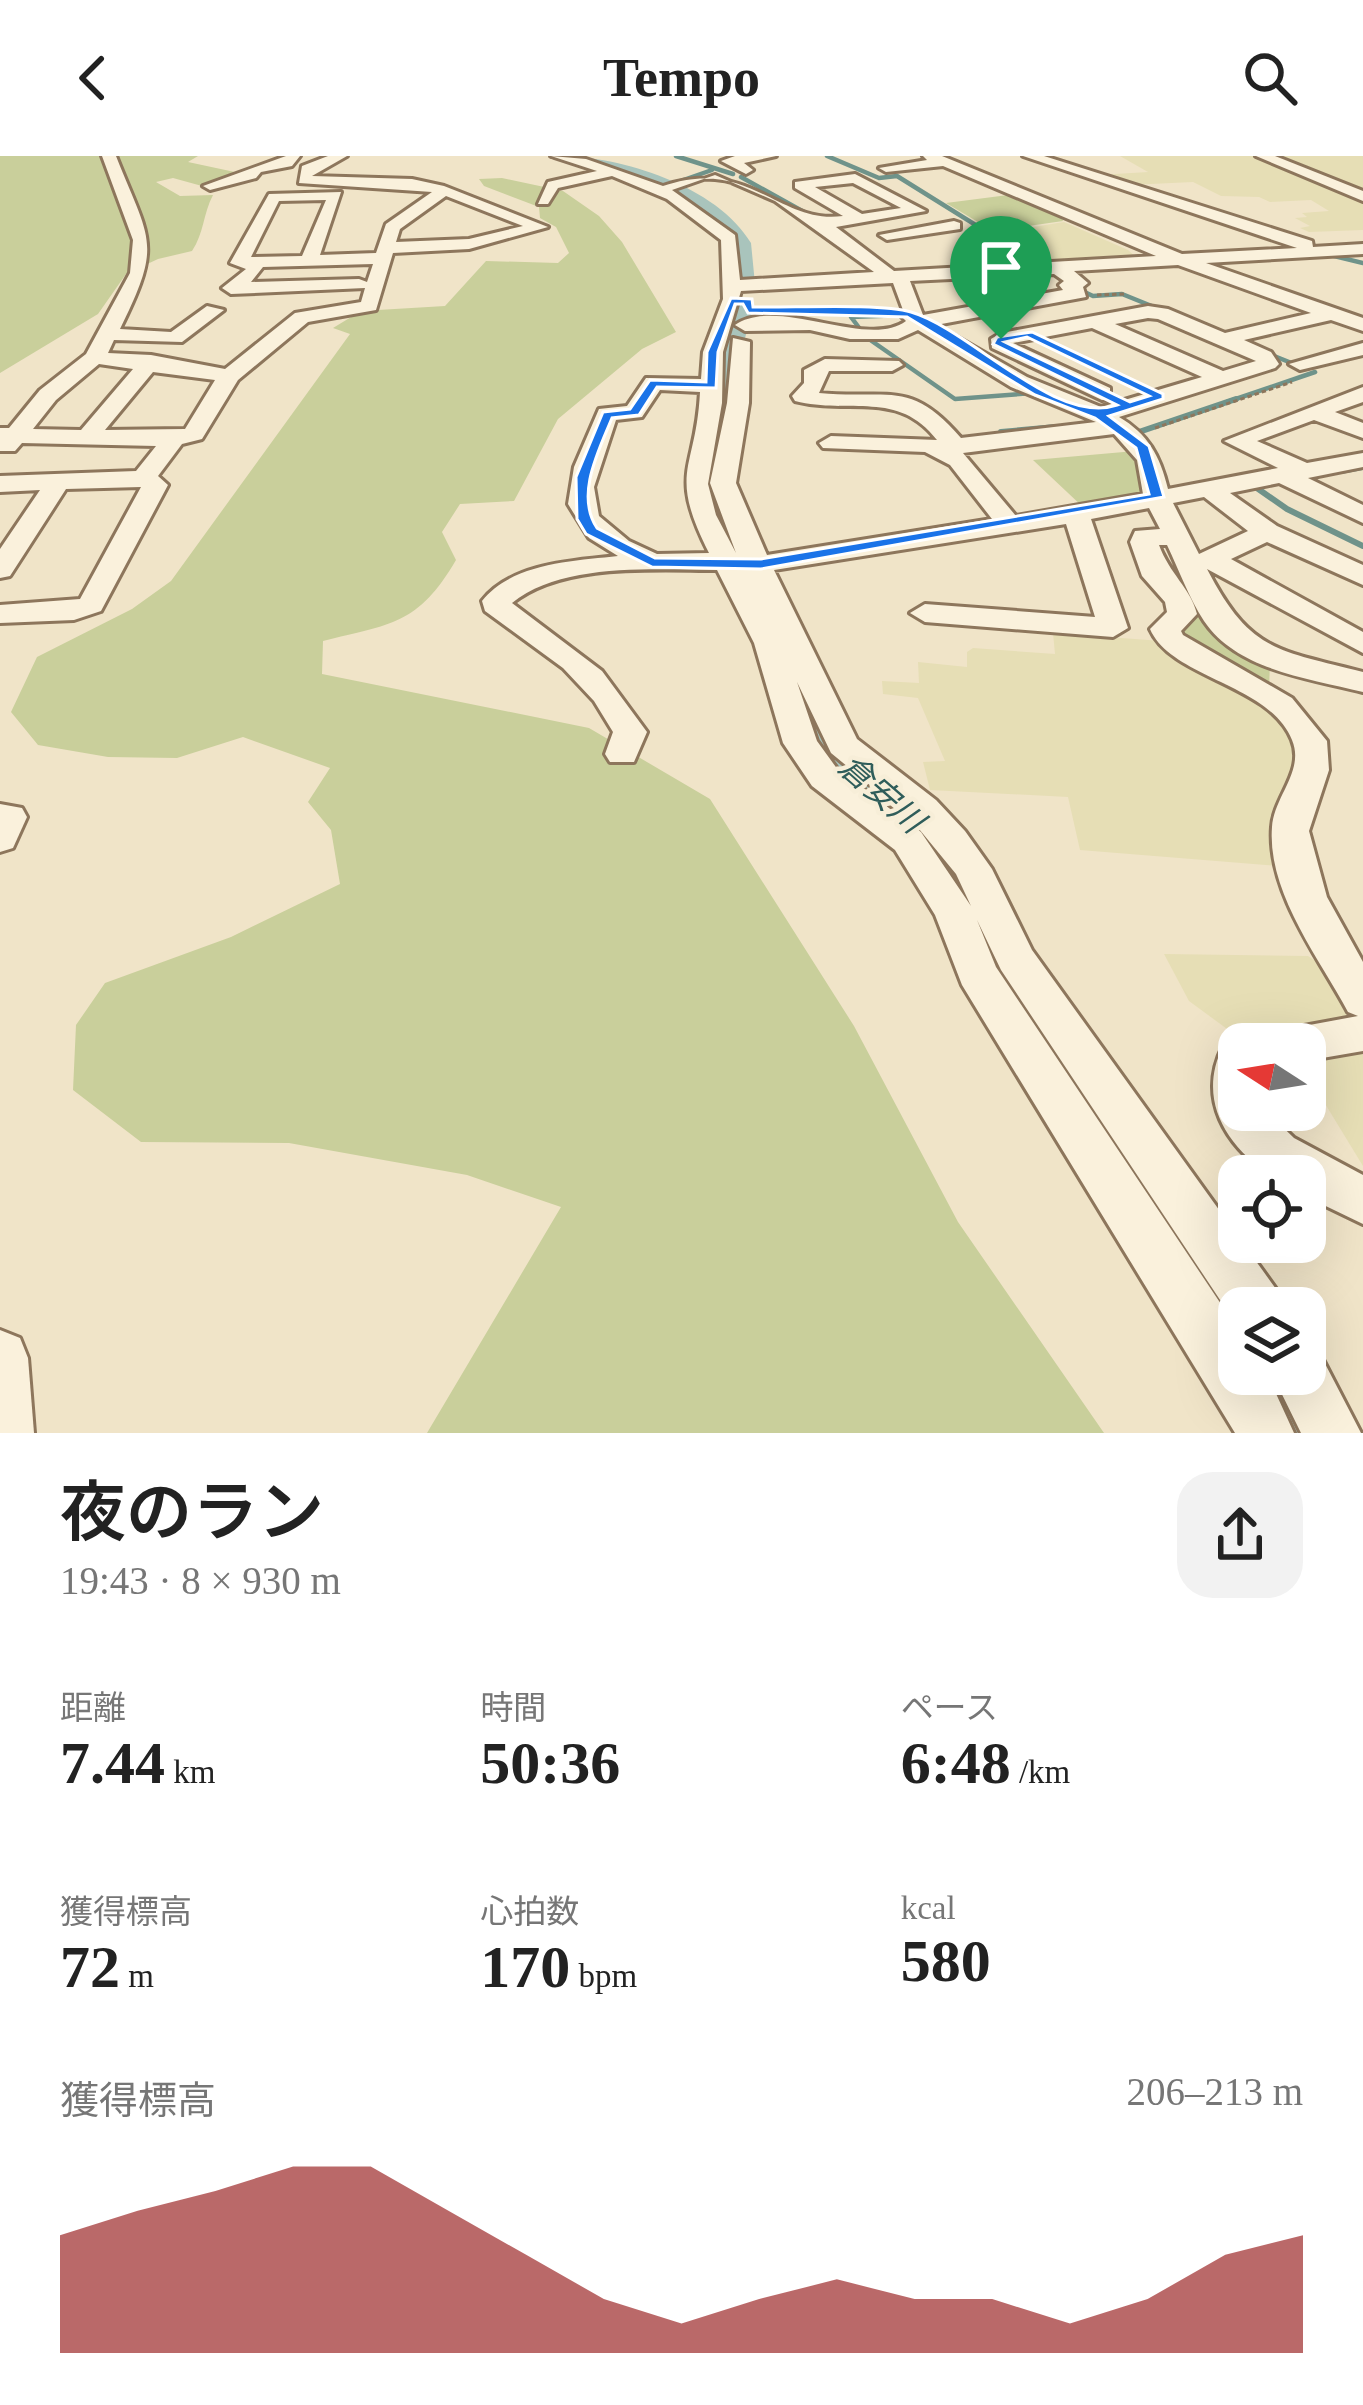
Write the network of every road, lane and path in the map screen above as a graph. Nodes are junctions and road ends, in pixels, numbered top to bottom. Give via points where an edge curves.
1 (109, 156) edge
2 (292, 156) edge
3 (340, 156) edge
4 (558, 156) edge
5 (581, 156) edge
6 (682, 156) edge
7 (1030, 156) edge
8 (1263, 156) edge
9 (639, 158) edge
10 (864, 158) edge
11 (938, 159) edge
12 (885, 162) edge
13 (772, 164) edge
14 (975, 165) edge
15 (611, 167) junction
16 (796, 168) dead end
17 (715, 171) junction
18 (831, 172) dead end
19 (745, 175) junction
20 (931, 181) dead end
21 (210, 186) dead end
22 (670, 186) junction
23 (1004, 188) junction
24 (442, 191) junction
25 (969, 192) dead end
26 (814, 194) junction
27 (336, 195) junction
28 (1363, 196) edge
29 (543, 201) dead end
30 (779, 201) junction
31 (730, 205) dead end
32 (696, 208) junction
33 (498, 210) junction
34 (657, 211) dead end
35 (858, 218) junction
36 (457, 220) dead end
37 (820, 224) junction
38 (436, 225) dead end
39 (392, 227) junction
40 (842, 242) junction
41 (1363, 249) edge
42 (1323, 251) junction
43 (871, 257) junction
44 (309, 260) junction
45 (1186, 261) junction
46 (1363, 261) edge
47 (253, 262) junction
48 (380, 265) junction
49 (401, 270) dead end
50 (1060, 276) junction
51 (892, 277) junction
52 (1232, 278) junction
53 (1191, 283) dead end
54 (807, 284) junction
55 (745, 288) junction
56 (1151, 288) dead end
57 (214, 310) dead end
58 (829, 310) junction
59 (1332, 314) junction
60 (914, 322) junction
61 (1094, 322) junction
62 (1363, 325) edge
63 (1256, 331) junction
64 (110, 334) junction
65 (1028, 334) junction
66 (1224, 339) junction
67 (1358, 353) edge
68 (95, 357) junction
69 (151, 361) junction
70 (892, 365) dead end
71 (1300, 372) joint
72 (230, 376) junction
73 (1221, 378) junction
74 (712, 386) junction
75 (1363, 394) edge
76 (1159, 396) junction
77 (1128, 406) junction
78 (1312, 412) junction
79 (1100, 419) junction
80 (1363, 431) edge
81 (8, 434) edge
82 (89, 435) junction
83 (174, 439) junction
84 (831, 443) dead end
85 (948, 448) junction
86 (0, 455) edge
87 (1363, 460) edge
88 (1292, 477) junction
89 (143, 478) junction
90 (58, 482) junction
91 (0, 484) edge
92 (1213, 492) junction
93 (1157, 497) junction
94 (1076, 514) junction
95 (1363, 515) edge
96 (1009, 524) junction
97 (1267, 532) junction
98 (1177, 537) junction
99 (652, 562) junction
100 (748, 562) junction
101 (1201, 565) junction
102 (0, 570) edge
103 (1363, 575) edge
104 (925, 613) dead end
105 (0, 614) edge
106 (1363, 644) edge
107 (1363, 682) edge
108 (622, 754) dead end
109 (0, 817) edge
110 (0, 838) edge
111 (997, 966) junction
112 (1363, 1000) edge
113 (1363, 1033) edge
114 (1326, 1039) edge
115 (1253, 1131) edge
116 (1363, 1202) edge
117 (1241, 1287) edge
118 (0, 1358) edge
119 (1311, 1395) edge
120 (4, 1433) edge
121 (1265, 1433) edge
122 (1331, 1433) edge

1 - 64 street via 143,255
2 - 21 street
3 - 24 street via 308,170 304,180
4 - 15 street
5 - 15 street
6 - 17 street
7 - 42 street
8 - 28 street
9 - 15 street
10 - 12 street
11 - 12 street
11 - 14 street
13 - 19 street
13 - 19 street via 728,161
14 - 20 street
14 - 23 street
15 - 22 street
15 - 29 street via 554,184
15 - 32 street
16 - 18 street
17 - 19 street
17 - 22 street
19 - 30 street
19 - 30 street via 714,179 754,201
22 - 32 street
23 - 25 street
23 - 45 street
24 - 27 street
24 - 33 street
24 - 39 street
26 - 30 street
26 - 35 street
26 - 35 street via 800,185 856,178 918,211
27 - 44 street
27 - 47 street via 266,197 239,262
30 - 37 street
31 - 32 street
32 - 34 street
32 - 55 street
32 - 55 street via 729,239
33 - 36 street
33 - 48 street via 540,226
35 - 37 street
37 - 40 street
38 - 39 street
39 - 48 street
40 - 43 street
40 - 43 street via 956,236
41 - 42 street
42 - 45 street
42 - 46 street
43 - 51 street
44 - 47 street
44 - 48 street
45 - 50 street
45 - 52 street
47 - 48 street via 255,272 231,288
48 - 49 street
48 - 72 street via 369,306 302,316
50 - 51 street
50 - 60 street via 1079,293
51 - 54 street
51 - 60 street
52 - 53 street
52 - 59 street
54 - 55 street
54 - 58 street
55 - 58 street
55 - 60 street via 810,324 863,333
55 - 74 street via 713,352
55 - 100 street via 738,404 723,482
56 - 63 street
57 - 64 street via 176,338
58 - 60 street
59 - 62 street
59 - 63 street
60 - 79 street
60 - 79 street via 998,396 1034,411
61 - 65 street
61 - 66 street via 1161,313
61 - 73 street
63 - 66 street
64 - 68 street
65 - 76 street
65 - 77 street via 999,344
66 - 73 street via 1268,364
67 - 71 street
68 - 69 street
68 - 81 street
69 - 72 street
69 - 82 street
70 - 85 street via 825,365 803,396 919,408
71 - 79 path
72 - 83 street via 194,434
73 - 76 street
74 - 99 street via 654,383 634,412 607,414 583,477 591,531
74 - 100 street via 695,484 703,515
75 - 78 street
76 - 77 street
77 - 79 street
78 - 80 street
78 - 88 street via 1236,441
79 - 85 street via 1004,444
79 - 93 street via 1149,460
81 - 82 street
81 - 86 street
82 - 83 street
83 - 89 street
84 - 85 street
85 - 96 street
87 - 88 street
88 - 92 street
88 - 95 street
89 - 90 street
89 - 105 street via 155,485 91,604
90 - 91 street
90 - 102 street
92 - 93 street
92 - 97 street
93 - 94 street
93 - 98 street
94 - 96 street
94 - 104 street via 1113,628
96 - 100 street
97 - 101 street
97 - 103 street
98 - 101 street
98 - 112 street via 1144,542 1156,577 1179,601 1182,614 1165,629 1170,640 1264,691 1309,738 1314,759 1289,825 1293,859
99 - 100 street
99 - 108 street via 578,569 517,586 497,601 616,705 630,733
100 - 111 street via 800,743 824,778 908,841
101 - 106 street
101 - 107 street via 1218,619 1247,646
109 - 110 street via 9,817
111 - 117 street
111 - 121 street
113 - 114 street
115 - 116 street
118 - 120 street
119 - 122 street

